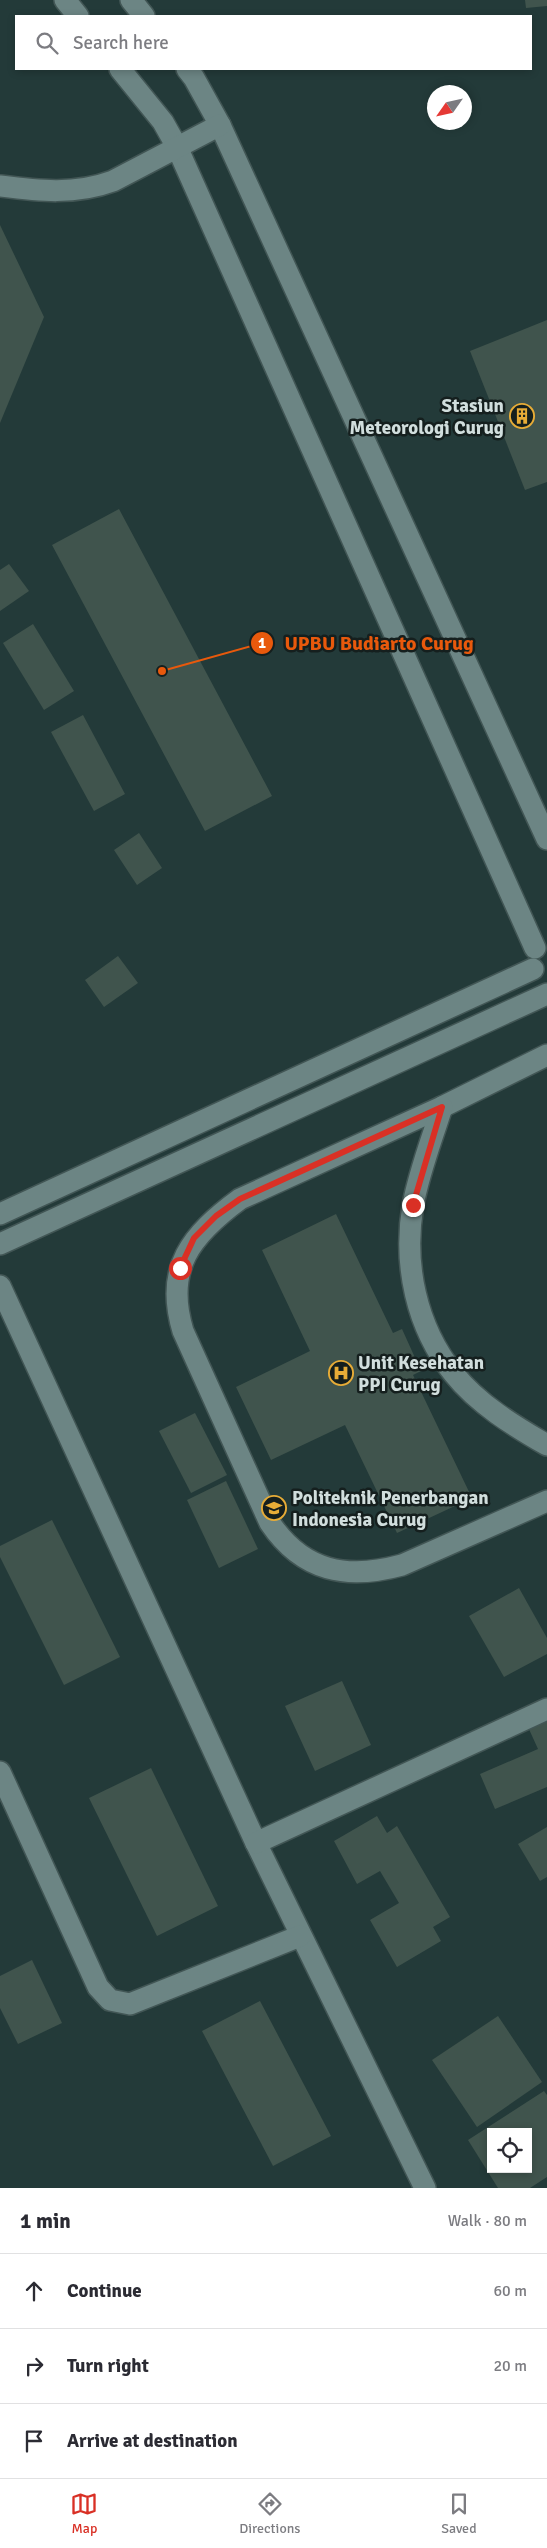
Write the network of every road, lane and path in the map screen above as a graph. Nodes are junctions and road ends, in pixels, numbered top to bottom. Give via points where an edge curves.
1 (65, 0) edge
2 (131, 0) edge
3 (77, 15) edge
4 (143, 15) edge
5 (121, 70) edge
6 (188, 70) edge
7 (220, 125) junction
8 (177, 147) junction
9 (0, 186) edge
10 (547, 839) edge
11 (541, 941) edge
12 (533, 970) junction
13 (547, 994) edge
14 (547, 1055) edge
15 (442, 1107) junction
16 (0, 1214) edge
17 (0, 1244) edge
18 (0, 1286) edge
19 (547, 1445) edge
20 (547, 1501) edge
21 (547, 1709) edge
22 (0, 1772) edge
23 (256, 1843) junction
24 (300, 1936) junction
25 (425, 2188) edge

1 - 3 lane
2 - 4 lane
5 - 8 lane via 163,122
6 - 7 lane
7 - 8 lane
7 - 10 lane
8 - 9 lane via 113,181 75,192
8 - 11 lane
11 - 12 lane
12 - 13 lane
12 - 16 lane
13 - 17 lane
14 - 15 lane
15 - 19 lane via 413,1205 408,1253 413,1288 432,1339 454,1374 497,1414
15 - 20 lane via 240,1199 216,1216 194,1238 180,1268 176,1290 178,1316 270,1523 282,1540 322,1567 354,1573 379,1572 402,1565
18 - 23 lane
21 - 23 lane
22 - 24 lane via 98,1987 110,2000 130,2004
23 - 24 lane
24 - 25 lane

